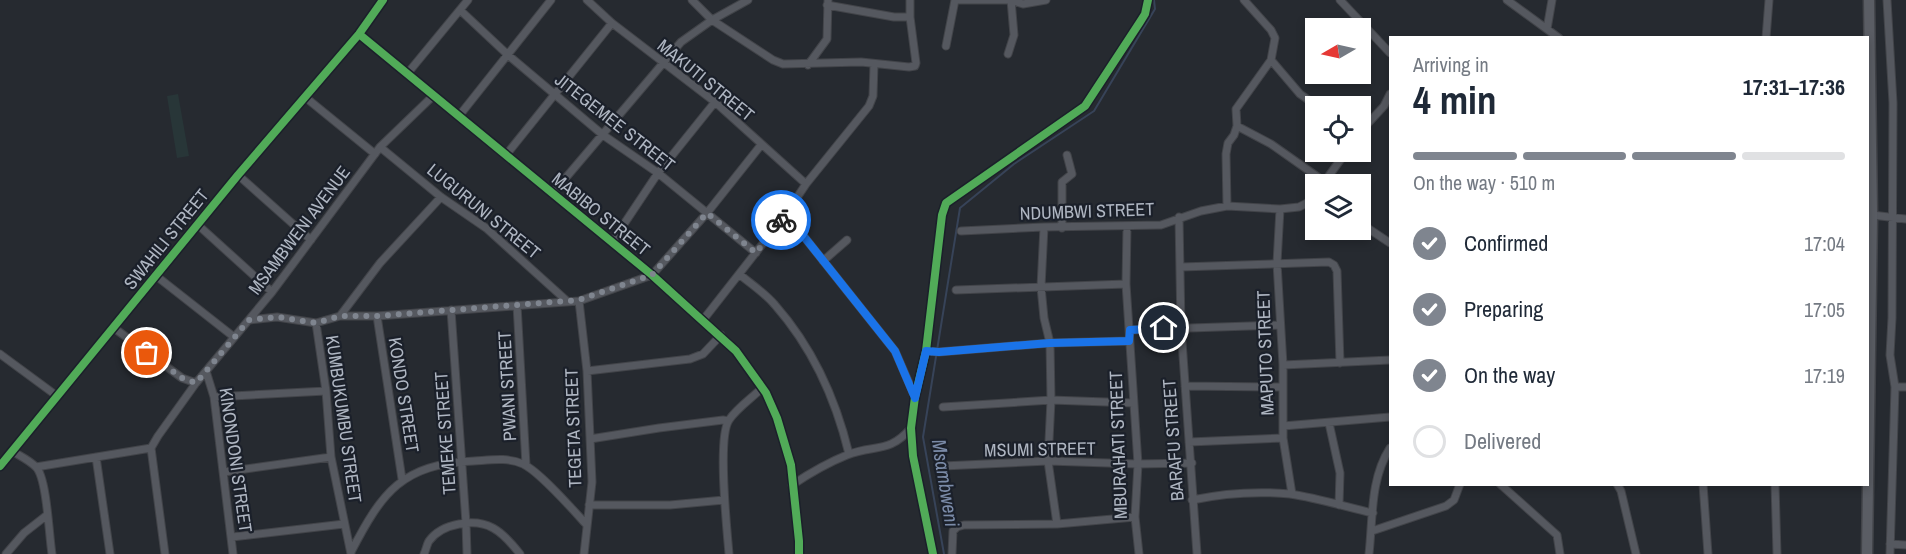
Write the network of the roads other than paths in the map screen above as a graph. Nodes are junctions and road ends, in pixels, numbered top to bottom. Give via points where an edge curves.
1 (383, 0) edge
2 (468, 0) edge
3 (551, 0) edge
4 (587, 0) edge
5 (692, 0) edge
6 (748, 0) edge
7 (910, 0) edge
8 (957, 0) edge
9 (1011, 0) edge
10 (1046, 0) edge
11 (1148, 0) edge
12 (1244, 0) edge
13 (1340, 0) edge
14 (1507, 0) edge
15 (1552, 0) edge
16 (1769, 0) edge
17 (1869, 0) edge
18 (1887, 0) edge
19 (828, 3) edge
20 (460, 10) junction
21 (910, 17) junction
22 (712, 20) junction
23 (612, 23) junction
24 (1547, 29) junction
25 (359, 34) junction
26 (1556, 36) edge
27 (1766, 36) edge
28 (946, 46) dead end
29 (1389, 52) edge
30 (1008, 54) dead end
31 (508, 55) junction
32 (1271, 60) junction
33 (662, 64) junction
34 (808, 64) junction
35 (874, 64) junction
36 (407, 74) junction
37 (555, 94) junction
38 (434, 96) junction
39 (1389, 96) edge
40 (305, 97) junction
41 (1305, 98) edge
42 (715, 102) junction
43 (459, 116) junction
44 (1371, 120) edge
45 (1237, 126) junction
46 (603, 135) junction
47 (761, 145) junction
48 (380, 147) junction
49 (375, 154) junction
50 (506, 155) junction
51 (1067, 155) dead end
52 (658, 173) junction
53 (1312, 174) edge
54 (238, 175) junction
55 (806, 183) junction
56 (552, 194) junction
57 (1870, 196) edge
58 (441, 197) junction
59 (1305, 204) edge
60 (1227, 206) junction
61 (1280, 209) junction
62 (707, 213) junction
63 (786, 214) junction
64 (1873, 216) junction
65 (1179, 217) junction
66 (1891, 217) junction
67 (1906, 219) edge
68 (198, 225) junction
69 (1044, 227) junction
70 (1127, 227) junction
71 (1062, 228) junction
72 (1371, 230) edge
73 (961, 231) dead end
74 (311, 240) junction
75 (847, 240) dead end
76 (612, 242) junction
77 (1389, 242) edge
78 (756, 253) junction
79 (823, 261) junction
80 (1277, 263) junction
81 (1181, 267) junction
82 (739, 274) junction
83 (155, 275) junction
84 (652, 275) junction
85 (1126, 284) junction
86 (1041, 287) junction
87 (956, 290) dead end
88 (272, 292) junction
89 (579, 300) junction
90 (567, 301) junction
91 (517, 305) junction
92 (451, 310) junction
93 (340, 316) junction
94 (377, 316) junction
95 (249, 320) junction
96 (704, 320) junction
97 (316, 323) junction
98 (1279, 325) junction
99 (1181, 327) junction
100 (114, 328) junction
101 (1130, 330) junction
102 (721, 335) junction
103 (234, 337) junction
104 (1129, 341) junction
105 (1050, 343) junction
106 (932, 351) junction
107 (0, 354) edge
108 (1389, 360) edge
109 (1340, 363) junction
110 (1283, 365) junction
111 (1869, 369) edge
112 (206, 371) junction
113 (587, 371) junction
114 (196, 383) junction
115 (1185, 386) junction
116 (1282, 387) junction
117 (1895, 387) junction
118 (1906, 387) edge
119 (762, 388) junction
120 (326, 391) junction
121 (57, 396) junction
122 (214, 397) junction
123 (915, 398) junction
124 (1051, 400) junction
125 (1134, 403) junction
126 (943, 407) dead end
127 (1389, 417) edge
128 (728, 421) junction
129 (1329, 423) junction
130 (1283, 426) junction
131 (912, 428) junction
132 (1283, 438) junction
133 (590, 440) junction
134 (1190, 442) junction
135 (151, 448) junction
136 (1389, 450) edge
137 (12, 451) junction
138 (849, 454) junction
139 (331, 457) junction
140 (96, 458) junction
141 (462, 461) junction
142 (1048, 461) junction
143 (1192, 463) junction
144 (1138, 464) junction
145 (526, 465) junction
146 (0, 466) edge
147 (943, 466) dead end
148 (36, 467) junction
149 (224, 472) junction
150 (402, 479) junction
151 (792, 485) junction
152 (1460, 486) edge
153 (1502, 486) edge
154 (1618, 486) edge
155 (1703, 486) edge
156 (1775, 486) edge
157 (1867, 486) edge
158 (1292, 494) junction
159 (724, 500) junction
160 (1192, 500) junction
161 (589, 505) junction
162 (1339, 505) junction
163 (1373, 513) junction
164 (47, 515) junction
165 (1135, 517) junction
166 (466, 523) junction
167 (344, 524) junction
168 (586, 524) junction
169 (1057, 524) junction
170 (1372, 531) junction
171 (232, 537) junction
172 (1890, 544) junction
173 (1906, 545) edge
174 (351, 553) edge
175 (6, 554) edge
176 (52, 554) edge
177 (110, 554) edge
178 (165, 554) edge
179 (233, 554) edge
180 (424, 554) edge
181 (466, 554) edge
182 (520, 554) edge
183 (584, 554) edge
184 (729, 554) edge
185 (798, 554) edge
186 (933, 554) edge
187 (952, 554) edge
188 (1139, 554) edge
189 (1197, 554) edge
190 (1369, 554) edge
191 (1560, 554) edge
192 (1636, 554) edge
193 (1708, 554) edge
194 (1777, 554) edge
195 (1867, 554) edge
196 (1890, 554) edge

1 - 25 street, SWAHILI STREET
2 - 20 street
3 - 31 street
4 - 23 street, MAKUTI STREET
5 - 22 street
6 - 22 street
7 - 21 street
8 - 9 street
8 - 28 street
9 - 10 street via 1023,4
9 - 30 street via 1014,35
11 - 106 street via 1145,14 1085,106 946,203
12 - 32 street via 1275,38
13 - 29 street
14 - 24 street
15 - 24 street
16 - 27 street
17 - 57 main road
18 - 66 street via 1893,103
19 - 21 street
19 - 34 street via 827,39
20 - 31 street, JITEGEMEE STREET
20 - 36 street
21 - 35 street via 915,66
22 - 33 street via 681,42
22 - 34 street via 773,60
23 - 33 street, MAKUTI STREET
23 - 37 street
24 - 26 street
25 - 36 street, MABIBO STREET
25 - 40 street, SWAHILI STREET
31 - 37 street, JITEGEMEE STREET
31 - 43 street
32 - 41 street
32 - 45 street via 1236,109
33 - 42 street, MAKUTI STREET
33 - 46 street
34 - 35 street
35 - 55 street via 869,106
36 - 38 street, MABIBO STREET
37 - 46 street, JITEGEMEE STREET
37 - 50 street
38 - 43 street, MABIBO STREET
38 - 48 street, MSAMBWENI AVENUE
39 - 44 street
40 - 49 street
40 - 54 street, SWAHILI STREET
42 - 47 street, MAKUTI STREET
42 - 52 street
43 - 50 street, MABIBO STREET
45 - 53 street via 1271,144
45 - 60 street via 1226,154
46 - 52 street, JITEGEMEE STREET
46 - 56 street
47 - 55 street, MAKUTI STREET
47 - 62 street
48 - 49 street, MSAMBWENI AVENUE
48 - 58 street, LUGURUNI STREET
49 - 74 street, MSAMBWENI AVENUE
50 - 56 street, MABIBO STREET
51 - 71 street via 1072,174 1062,182
52 - 62 street, JITEGEMEE STREET
52 - 76 street
54 - 68 street, SWAHILI STREET
54 - 74 street
55 - 63 street
56 - 76 street, MABIBO STREET
57 - 64 main road
58 - 90 street, LUGURUNI STREET via 486,228
58 - 93 street via 380,263
59 - 61 street, NDUMBWI STREET
60 - 61 street, NDUMBWI STREET
60 - 65 street, NDUMBWI STREET
61 - 80 street, MAPUTO STREET
62 - 78 street, JITEGEMEE STREET
62 - 84 street
63 - 78 street
63 - 79 street
64 - 66 street
64 - 111 main road
65 - 70 street, NDUMBWI STREET via 1161,225
65 - 81 street, BARAFU STREET
66 - 67 street
66 - 117 street via 1890,355
68 - 83 street, SWAHILI STREET
68 - 88 street
69 - 71 street, NDUMBWI STREET
69 - 73 street, NDUMBWI STREET
69 - 86 street
70 - 71 street, NDUMBWI STREET
70 - 85 street, MBURAHATI STREET
72 - 77 street
74 - 88 street, MSAMBWENI AVENUE
75 - 79 street
76 - 84 street, MABIBO STREET
78 - 82 street
79 - 123 street via 895,351
80 - 81 street
80 - 98 street, MAPUTO STREET
80 - 109 street via 1334,265
81 - 99 street, BARAFU STREET
82 - 96 street
82 - 138 street via 774,303 807,350 830,394
83 - 100 street, SWAHILI STREET
83 - 103 street
84 - 89 street
84 - 96 street, MABIBO STREET
85 - 86 street
85 - 101 street, MBURAHATI STREET
86 - 87 street
86 - 105 street
88 - 95 street, MSAMBWENI AVENUE
89 - 90 street
89 - 113 street, TEGETA STREET
90 - 91 street
91 - 92 street
91 - 145 street, PWANI STREET
92 - 94 street
92 - 141 street, TEMEKE STREET
93 - 94 street
93 - 97 street
94 - 150 street, KONDO STREET
95 - 97 street via 278,317
95 - 103 street, MSAMBWENI AVENUE
96 - 102 street, MABIBO STREET
97 - 120 street, KUMBUKUMBU STREET
98 - 99 street
98 - 110 street, MAPUTO STREET
99 - 101 street
99 - 115 street, BARAFU STREET
100 - 114 street via 182,378
100 - 121 street, SWAHILI STREET
101 - 104 street, MBURAHATI STREET
102 - 113 street via 704,354 690,359
102 - 119 street, MABIBO STREET
103 - 112 street, MSAMBWENI AVENUE
104 - 105 street
104 - 125 street, MBURAHATI STREET
105 - 106 street
105 - 124 street
106 - 123 street
107 - 121 street
108 - 109 street
109 - 110 street
110 - 116 street, MAPUTO STREET
112 - 114 street, MSAMBWENI AVENUE
112 - 122 street, KINONDONI STREET
113 - 133 street, TEGETA STREET
114 - 135 street, MSAMBWENI AVENUE
115 - 116 street
115 - 134 street, BARAFU STREET
116 - 130 street, MAPUTO STREET
117 - 118 street
117 - 172 street
119 - 128 street
119 - 151 street, MABIBO STREET via 777,418 791,465
120 - 122 street
120 - 139 street, KUMBUKUMBU STREET
121 - 137 street, SWAHILI STREET
122 - 149 street, KINONDONI STREET
123 - 131 street
124 - 125 street
124 - 126 street
124 - 142 street
125 - 144 street, MBURAHATI STREET
127 - 129 street
128 - 133 street
128 - 159 street
129 - 130 street
129 - 162 street via 1340,473
130 - 132 street, MAPUTO STREET
131 - 138 street via 891,446
131 - 186 street via 913,456
132 - 134 street
132 - 158 street, MAPUTO STREET
133 - 161 street, TEGETA STREET
134 - 143 street, BARAFU STREET
135 - 140 street
135 - 178 street
136 - 163 street via 1377,474
137 - 146 street, SWAHILI STREET
137 - 148 street
138 - 151 street
139 - 149 street
139 - 167 street, KUMBUKUMBU STREET
140 - 148 street
140 - 177 street
141 - 145 street via 512,460
141 - 150 street via 432,465
141 - 166 street, TEMEKE STREET
142 - 144 street, MSUMI STREET
142 - 147 street, MSUMI STREET
142 - 169 street
143 - 144 street, MSUMI STREET
143 - 160 street, BARAFU STREET
144 - 165 street, MBURAHATI STREET
145 - 168 street
148 - 164 street via 43,481
149 - 171 street, KINONDONI STREET
150 - 174 street via 370,515
151 - 185 street, MABIBO STREET
152 - 170 street via 1454,500 1446,506
153 - 191 street via 1557,535
154 - 192 street
155 - 193 street
156 - 194 street
157 - 195 main road
158 - 160 street via 1250,492
158 - 162 street
159 - 161 street
159 - 184 street
160 - 189 street, BARAFU STREET
161 - 168 street, TEGETA STREET
162 - 163 street
163 - 170 street
164 - 175 street
164 - 176 street
165 - 169 street
165 - 188 street, MBURAHATI STREET
166 - 180 street via 443,529 429,541
166 - 181 street, TEMEKE STREET
166 - 182 street via 493,528
167 - 171 street
167 - 174 street, KUMBUKUMBU STREET
168 - 183 street, TEGETA STREET
169 - 187 street via 957,526 953,531
170 - 190 street
171 - 179 street, KINONDONI STREET
172 - 173 street
172 - 196 street

